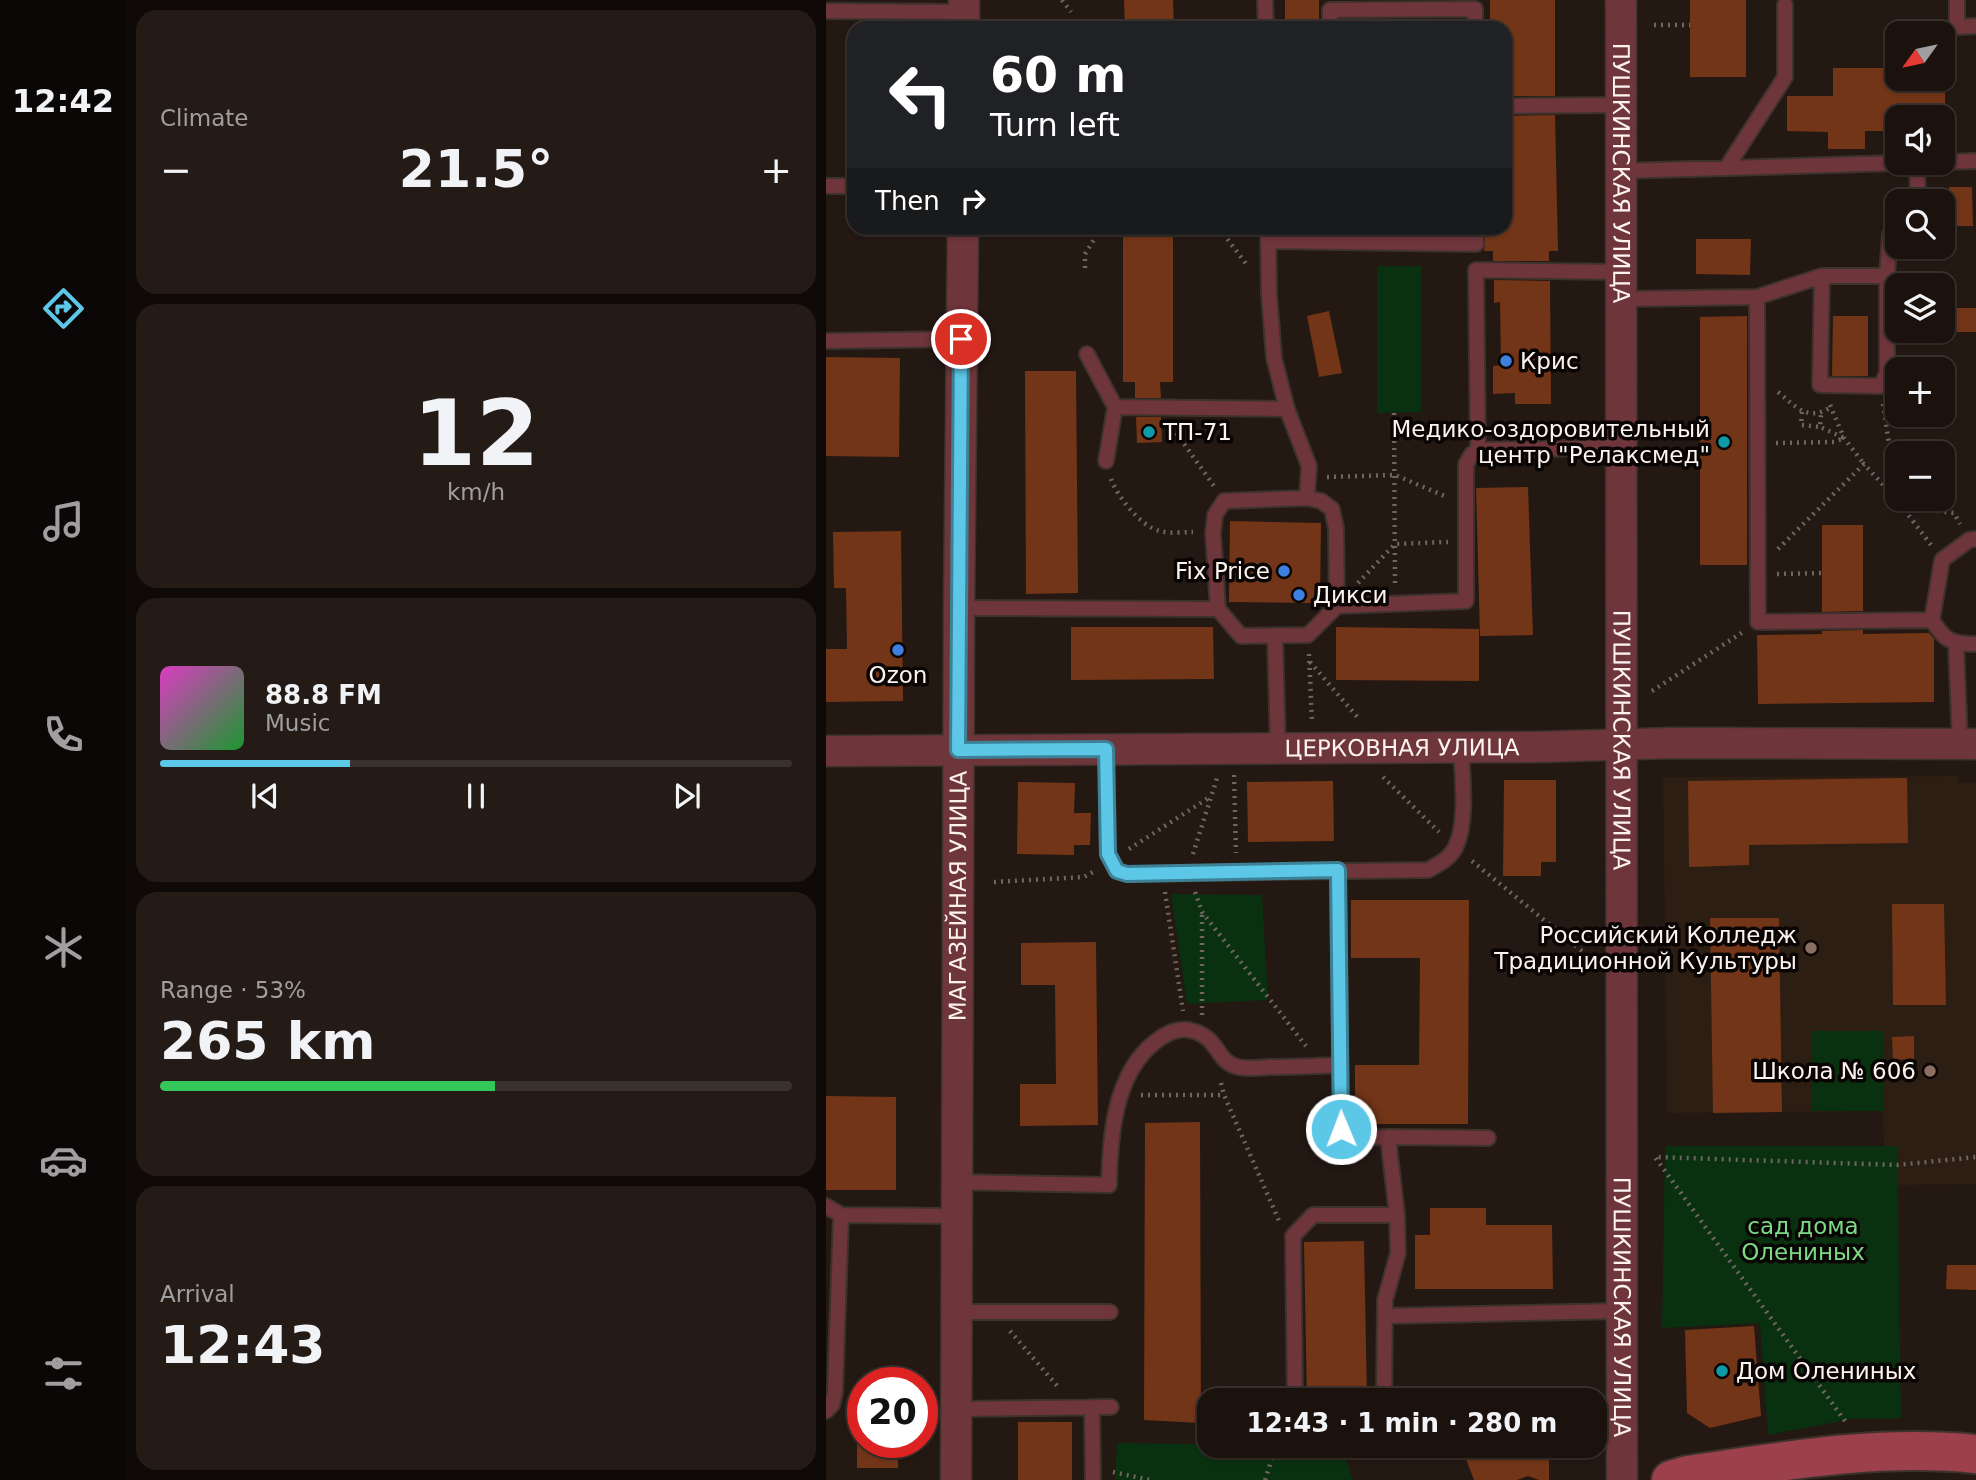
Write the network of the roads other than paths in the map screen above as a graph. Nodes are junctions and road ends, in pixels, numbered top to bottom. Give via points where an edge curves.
1 (1265, 0) edge
2 (1621, 0) edge
3 (1957, 0) edge
4 (1785, 5) dead end
5 (826, 11) edge
6 (964, 13) edge
7 (1266, 21) edge
8 (1330, 21) edge
9 (1475, 21) edge
10 (1976, 26) edge
11 (1621, 105) junction
12 (1512, 106) edge
13 (1976, 161) edge
14 (1955, 162) edge
15 (1885, 163) edge
16 (1727, 167) junction
17 (1620, 171) junction
18 (826, 186) edge
19 (847, 186) edge
20 (963, 235) edge
21 (1268, 235) edge
22 (1289, 235) edge
23 (1476, 235) edge
24 (1822, 276) junction
25 (1885, 276) edge
26 (1621, 285) junction
27 (1757, 297) junction
28 (961, 339) junction
29 (826, 341) edge
30 (1886, 343) edge
31 (1087, 354) dead end
32 (1115, 407) junction
33 (1287, 409) junction
34 (1621, 447) junction
35 (1478, 451) junction
36 (1107, 461) road end
37 (1307, 498) junction
38 (1972, 540) edge
39 (1336, 606) junction
40 (959, 608) junction
41 (1217, 609) junction
42 (1932, 620) junction
43 (1275, 636) junction
44 (1956, 644) junction
45 (1976, 644) edge
46 (1621, 744) junction
47 (1968, 744) edge
48 (1461, 747) junction
49 (1278, 748) junction
50 (1106, 749) junction
51 (958, 750) junction
52 (826, 751) edge
53 (1338, 870) junction
54 (1340, 1065) junction
55 (1388, 1137) junction
56 (1488, 1138) dead end
57 (957, 1182) junction
58 (826, 1206) edge
59 (841, 1215) junction
60 (1398, 1215) junction
61 (957, 1216) junction
62 (1621, 1311) junction
63 (957, 1312) junction
64 (1110, 1312) dead end
65 (1385, 1317) junction
66 (1295, 1388) edge
67 (1384, 1388) edge
68 (1092, 1407) junction
69 (1111, 1407) dead end
70 (956, 1409) junction
71 (826, 1411) edge
72 (1976, 1454) edge
73 (1093, 1474) edge
74 (956, 1480) edge
75 (1622, 1480) edge
76 (1671, 1480) edge

1 - 7 lane
2 - 11 street, ПУШКИНСКАЯ УЛИЦА
3 - 10 lane via 1957,27
4 - 16 lane via 1785,77
5 - 6 lane
8 - 9 lane via 1330,10 1475,9
11 - 12 lane
11 - 17 street, ПУШКИНСКАЯ УЛИЦА
13 - 14 lane
15 - 16 lane
16 - 17 lane
17 - 26 street, ПУШКИНСКАЯ УЛИЦА
18 - 19 lane
20 - 28 street, МАГАЗЕЙНАЯ УЛИЦА
21 - 33 lane via 1274,358
22 - 23 lane via 1476,244
24 - 25 lane
24 - 27 lane
24 - 30 lane via 1820,385 1881,386
26 - 27 lane
26 - 34 street, ПУШКИНСКАЯ УЛИЦА
26 - 35 lane via 1476,270
27 - 42 lane via 1758,622
28 - 29 lane
28 - 40 street, МАГАЗЕЙНАЯ УЛИЦА
31 - 32 lane
32 - 33 lane
32 - 36 lane
33 - 37 lane via 1309,466
34 - 35 lane
34 - 46 street, ПУШКИНСКАЯ УЛИЦА
35 - 39 lane via 1466,464 1466,601
37 - 39 lane via 1332,509
37 - 41 lane via 1224,501 1215,515 1213,533
38 - 42 lane via 1942,560
39 - 43 lane via 1308,635
40 - 41 lane
40 - 51 street, МАГАЗЕЙНАЯ УЛИЦА
41 - 43 lane via 1241,636
42 - 44 lane via 1942,635
43 - 49 lane
44 - 45 lane
44 - 47 lane
46 - 47 street, ЦЕРКОВНАЯ УЛИЦА
46 - 48 street, ЦЕРКОВНАЯ УЛИЦА
46 - 62 street, ПУШКИНСКАЯ УЛИЦА
48 - 49 street, ЦЕРКОВНАЯ УЛИЦА
48 - 53 lane via 1462,830 1456,848 1443,862 1428,870
49 - 50 street, ЦЕРКОВНАЯ УЛИЦА
50 - 51 street, ЦЕРКОВНАЯ УЛИЦА
50 - 53 lane via 1108,854 1117,871
51 - 52 street, ЦЕРКОВНАЯ УЛИЦА
51 - 57 street, МАГАЗЕЙНАЯ УЛИЦА
53 - 54 lane
54 - 55 lane via 1341,1129 1345,1135
54 - 57 lane via 1246,1068 1228,1062 1202,1033 1186,1029 1166,1034 1135,1063 1121,1095 1110,1146 1109,1185
55 - 56 lane
55 - 60 lane
57 - 61 street, МАГАЗЕЙНАЯ УЛИЦА
58 - 59 lane
59 - 61 lane
59 - 71 lane via 835,1392
60 - 65 lane via 1398,1253
60 - 66 lane via 1313,1215 1293,1236
61 - 63 street, МАГАЗЕЙНАЯ УЛИЦА
62 - 65 lane
62 - 75 street, ПУШКИНСКАЯ УЛИЦА
63 - 64 lane
63 - 70 street, МАГАЗЕЙНАЯ УЛИЦА
65 - 67 lane
68 - 69 lane
68 - 70 lane
68 - 73 lane
70 - 74 street, МАГАЗЕЙНАЯ УЛИЦА
72 - 76 main road via 1849,1453

